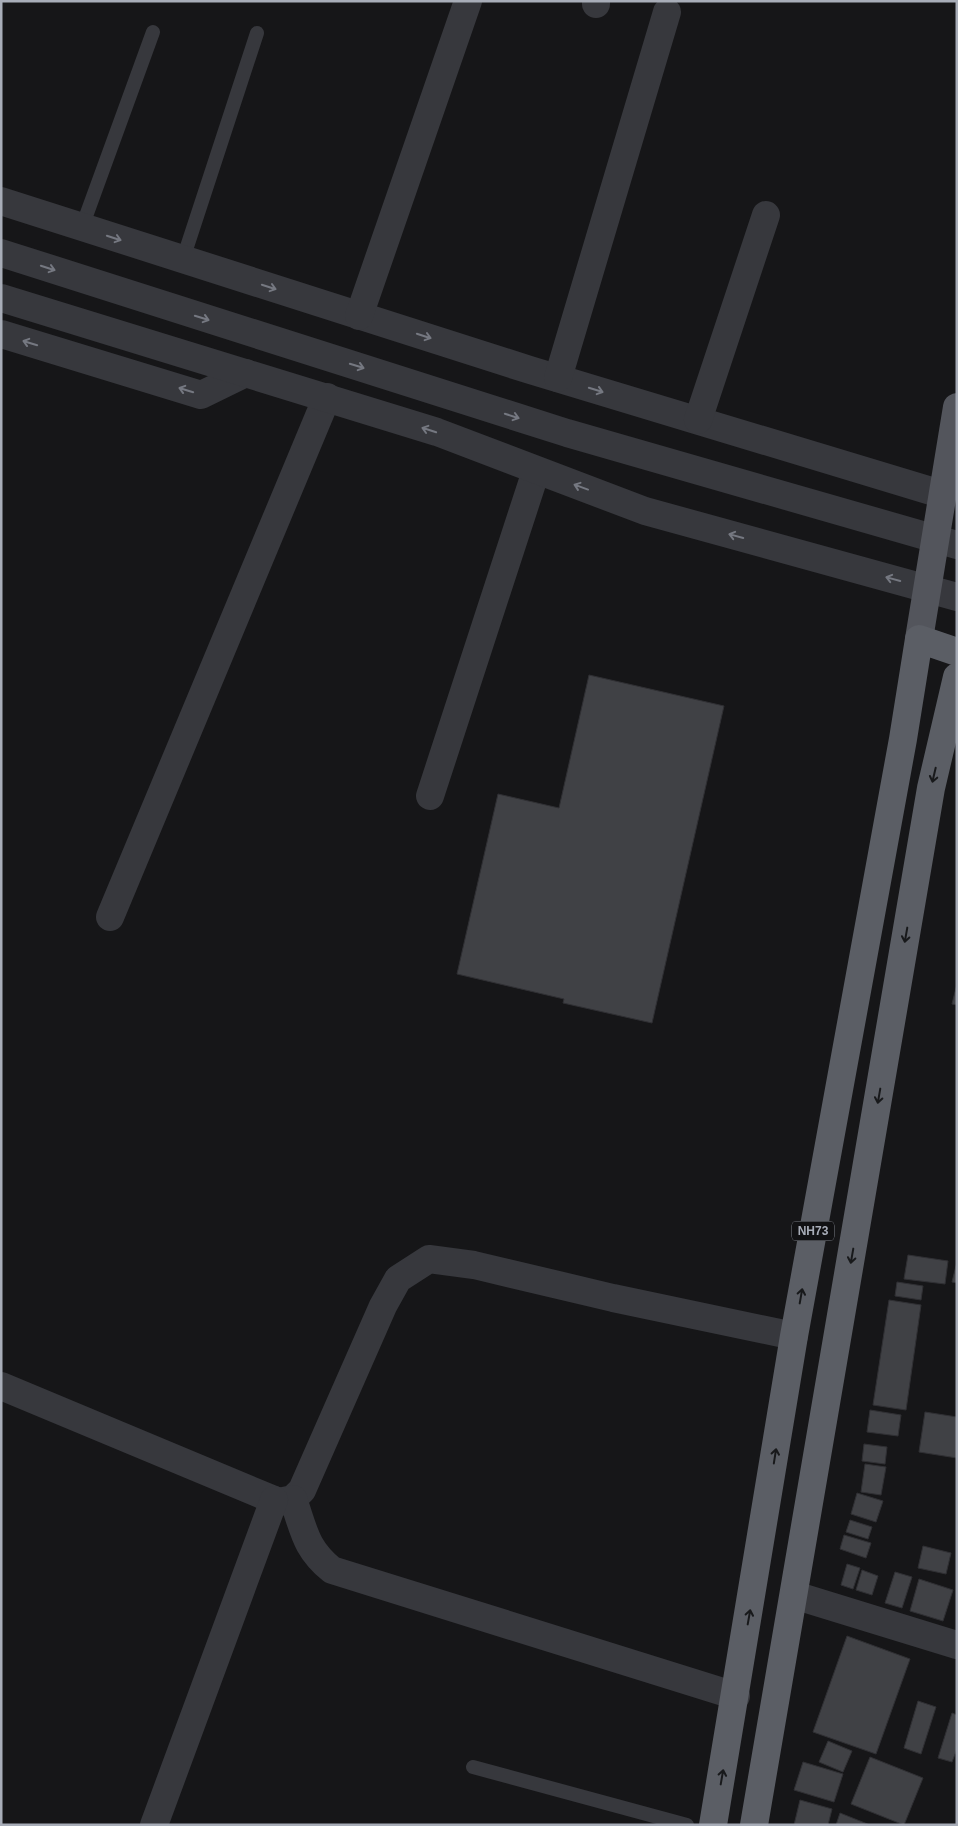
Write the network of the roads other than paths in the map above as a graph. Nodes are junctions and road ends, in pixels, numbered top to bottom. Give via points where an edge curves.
1 (468, 1) edge
2 (668, 12) dead end
3 (153, 32) dead end
4 (257, 33) dead end
5 (1, 201) edge
6 (766, 215) dead end
7 (82, 227) junction
8 (1, 253) edge
9 (183, 259) junction
10 (1, 298) edge
11 (359, 316) junction
12 (1, 334) edge
13 (246, 373) junction
14 (558, 378) junction
15 (327, 397) junction
16 (957, 407) edge
17 (698, 420) junction
18 (536, 471) junction
19 (941, 494) junction
20 (945, 542) edge
21 (928, 589) junction
22 (957, 597) edge
23 (919, 639) junction
24 (957, 652) edge
25 (912, 684) junction
26 (955, 690) edge
27 (949, 750) edge
28 (430, 796) dead end
29 (110, 917) dead end
30 (794, 1336) junction
31 (1, 1386) edge
32 (283, 1500) junction
33 (794, 1595) junction
34 (957, 1645) edge
35 (736, 1696) junction
36 (473, 1767) dead end
37 (154, 1825) edge
38 (687, 1825) edge
39 (713, 1825) edge
40 (754, 1825) edge

1 - 11 street
2 - 14 street
3 - 7 lane
4 - 9 lane
5 - 7 street
6 - 17 street
7 -> 9 street
8 -> 20 street via 567,434
9 -> 11 street
10 - 13 street
11 -> 14 street
13 -> 12 street via 201,395
13 - 15 street
14 -> 17 street
18 -> 15 street via 437,432
15 - 29 street
16 - 19 main road
17 - 19 street
21 -> 18 street via 645,511
18 - 28 street
19 - 20 main road
20 - 21 main road
21 - 22 street
21 - 23 main road
23 - 24 highway
23 - 25 highway, NH73
25 - 26 highway, NH73
30 -> 25 highway, NH73
26 - 27 highway, NH73
27 -> 33 highway, NH73 via 931,788
30 - 32 street via 474,1265 429,1259 398,1278 302,1490
35 -> 30 highway, NH73
31 - 32 street
32 - 35 street via 316,1557 332,1570
32 - 37 street
33 - 34 street
33 - 40 highway, NH73
39 -> 35 highway, NH73
36 - 38 lane

